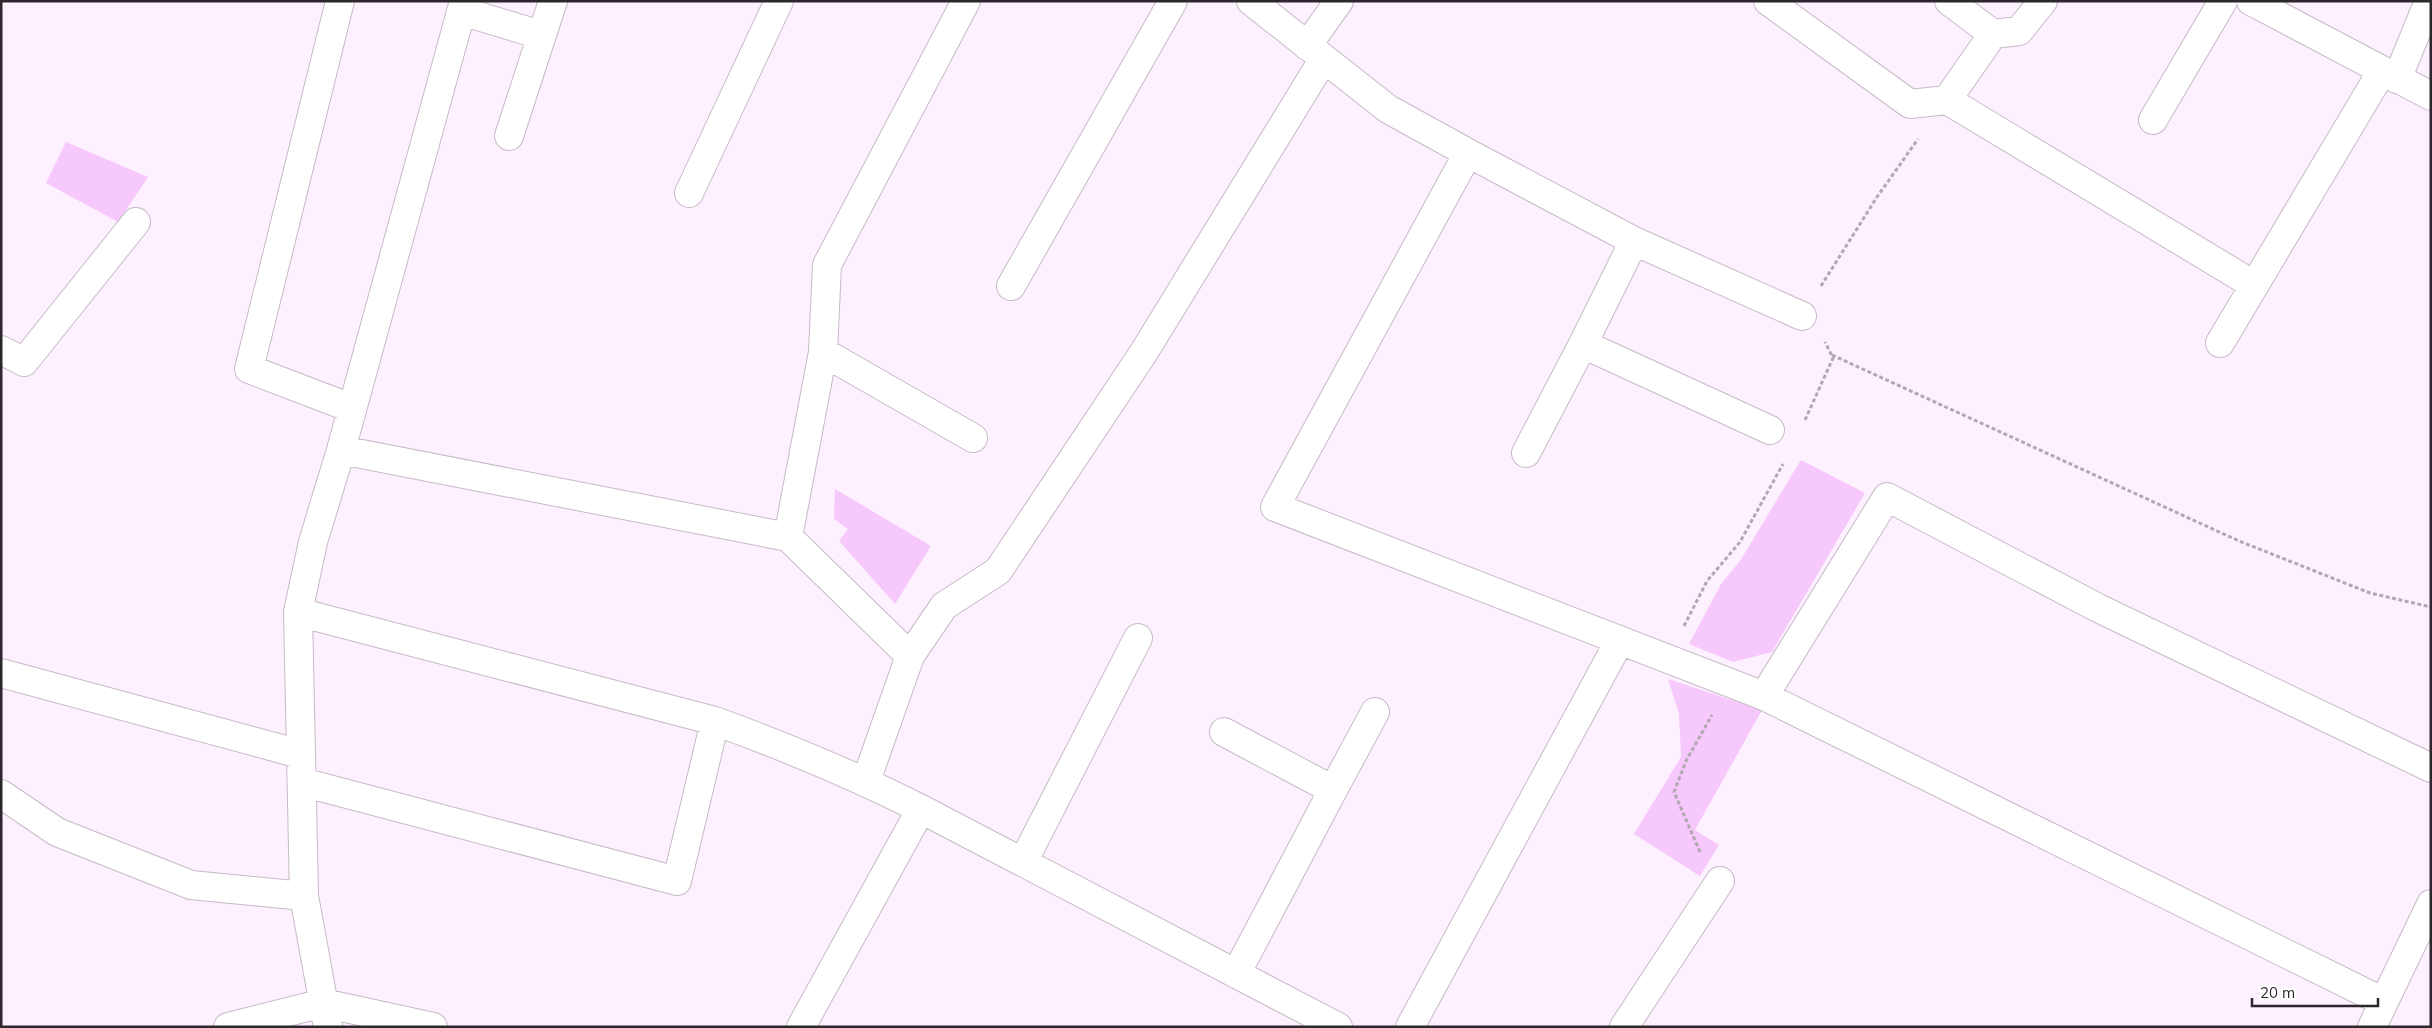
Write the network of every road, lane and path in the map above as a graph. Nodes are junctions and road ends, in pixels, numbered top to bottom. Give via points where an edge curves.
1 (340, 1) edge
2 (553, 1) edge
3 (779, 1) edge
4 (966, 1) edge
5 (1173, 1) edge
6 (1251, 1) edge
7 (1339, 1) edge
8 (1768, 1) edge
9 (1949, 1) edge
10 (2043, 1) edge
11 (2223, 1) edge
12 (2251, 1) edge
13 (2430, 1) edge
14 (462, 6) edge
15 (1993, 34) junction
16 (541, 35) junction
17 (1315, 53) junction
18 (2390, 75) junction
19 (2431, 96) edge
20 (1946, 100) junction
21 (2153, 120) dead end
22 (509, 136) dead end
23 (1468, 153) junction
24 (689, 193) dead end
25 (136, 222) dead end
26 (1634, 241) junction
27 (2254, 285) junction
28 (1011, 286) dead end
29 (1802, 316) junction
30 (2220, 343) dead end
31 (1583, 344) junction
32 (1, 350) edge
33 (823, 352) junction
34 (1832, 355) junction
35 (352, 408) junction
36 (1803, 424) dead end
37 (1770, 430) dead end
38 (973, 438) dead end
39 (341, 450) junction
40 (1526, 453) dead end
41 (1787, 458) dead end
42 (788, 537) junction
43 (2431, 606) edge
44 (298, 612) junction
45 (1138, 638) dead end
46 (1620, 640) junction
47 (910, 656) junction
48 (1667, 658) junction
49 (1, 673) edge
50 (1731, 683) junction
51 (1764, 696) junction
52 (1375, 712) dead end
53 (715, 721) junction
54 (1224, 732) dead end
55 (300, 754) junction
56 (2431, 768) edge
57 (302, 782) junction
58 (866, 782) junction
59 (1333, 790) junction
60 (1, 794) edge
61 (921, 809) junction
62 (1022, 862) junction
63 (1720, 881) joint
64 (304, 896) junction
65 (2431, 904) edge
66 (1236, 974) junction
67 (2384, 1002) junction
68 (326, 1015) edge
69 (228, 1027) edge
70 (434, 1027) edge
71 (801, 1027) edge
72 (1338, 1027) edge
73 (1410, 1027) edge
74 (1624, 1027) edge
75 (2372, 1027) edge

1 - 35 street via 249,368
2 - 16 street
3 - 24 street
4 - 33 street via 827,265
5 - 28 street
6 - 17 street
7 - 17 street
8 - 20 street via 1910,104
9 - 15 street
10 - 15 street via 2019,31
11 - 21 street
12 - 18 street
13 - 18 street
14 - 16 street
14 - 35 street
15 - 20 street
16 - 22 street
17 - 23 street via 1388,109
17 - 47 street via 1144,352 998,571 944,606
18 - 19 street
18 - 27 street
20 - 27 street
20 - 29 path via 1877,197
23 - 26 street
23 - 46 street via 1275,507
25 - 32 street via 24,362
26 - 29 street
26 - 31 street
27 - 30 street
29 - 34 path via 1817,327
31 - 37 street
31 - 40 street
33 - 38 street
33 - 42 street
34 - 36 path
34 - 43 path via 2239,541 2370,593
35 - 39 street
39 - 42 street
39 - 44 street via 313,542
41 - 48 path via 1740,542 1707,581
42 - 47 street
44 - 53 street
44 - 55 street
45 - 62 street
46 - 48 street
46 - 73 street
47 - 58 street
48 - 50 street
49 - 55 street
50 - 51 street
50 - 63 path via 1686,761 1674,792 1706,866
51 - 56 street via 1886,497 2098,608
51 - 67 street
52 - 59 street
53 - 57 street via 677,881
53 - 58 street via 782,745
54 - 59 street
55 - 57 street
57 - 64 street
58 - 61 street
59 - 66 street
60 - 64 street via 57,832 191,885
61 - 62 street
61 - 71 street
62 - 66 street
63 - 74 street
64 - 68 street
65 - 67 street
66 - 72 street
67 - 75 street
68 - 69 street
68 - 70 street

